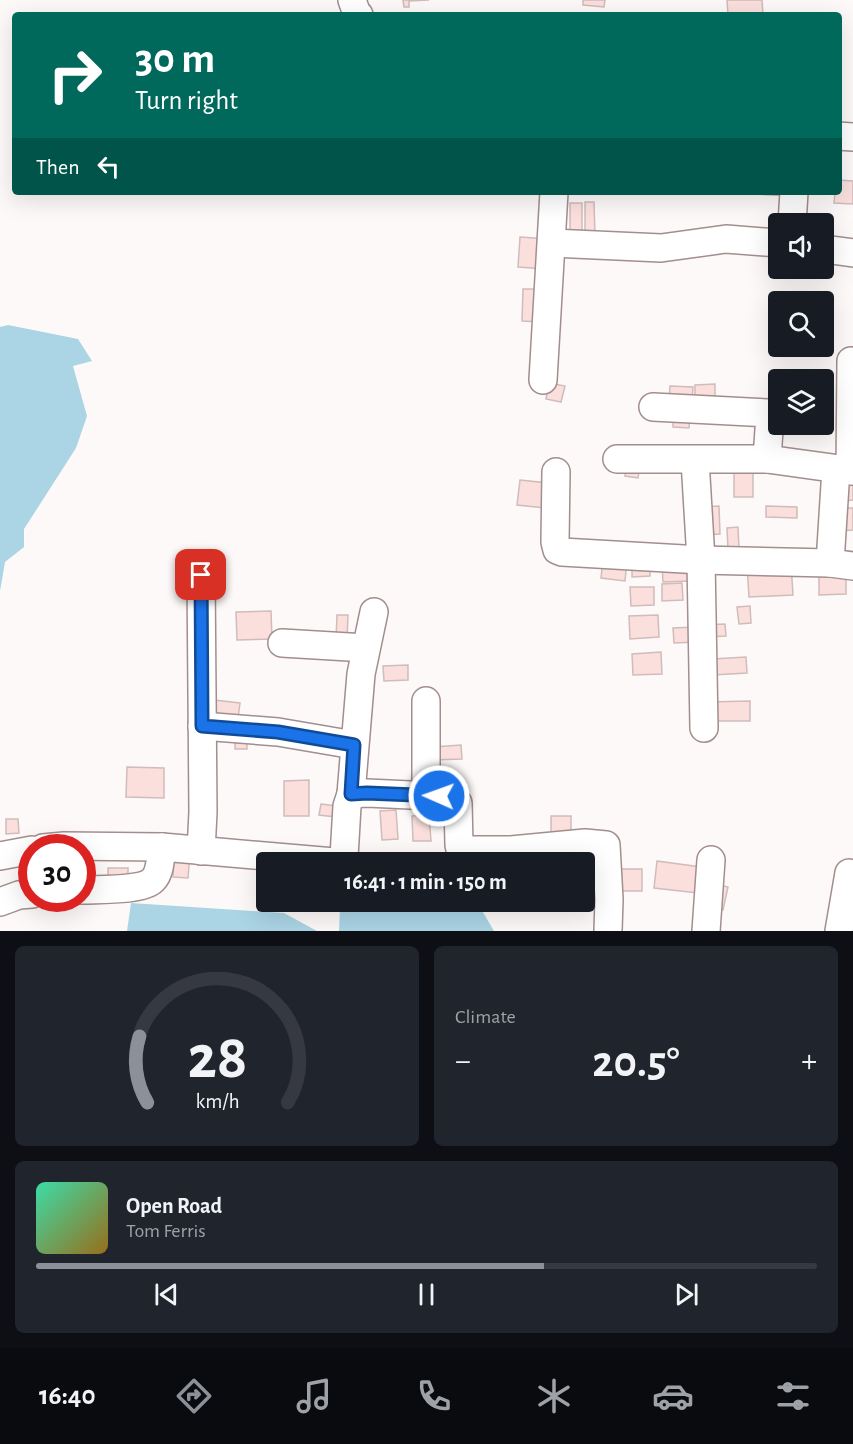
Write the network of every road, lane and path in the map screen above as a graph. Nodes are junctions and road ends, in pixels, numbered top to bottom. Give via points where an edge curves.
1 (554, 195) edge
2 (794, 195) edge
3 (793, 213) edge
4 (768, 242) edge
5 (552, 243) junction
6 (834, 250) edge
7 (853, 253) edge
8 (851, 361) dead end
9 (543, 380) dead end
10 (653, 407) dead end
11 (617, 459) dead end
12 (767, 459) junction
13 (695, 460) junction
14 (846, 470) edge
15 (556, 472) dead end
16 (701, 560) junction
17 (842, 565) edge
18 (201, 575) dead end
19 (374, 612) dead end
20 (282, 643) dead end
21 (366, 648) junction
22 (426, 702) dead end
23 (202, 726) junction
24 (704, 728) dead end
25 (354, 745) junction
26 (351, 794) junction
27 (426, 795) junction
28 (96, 846) edge
29 (162, 847) junction
30 (201, 851) junction
31 (344, 852) edge
32 (18, 853) edge
33 (0, 856) edge
34 (256, 856) edge
35 (711, 860) dead end
36 (849, 873) dead end
37 (96, 889) edge
38 (18, 895) edge
39 (0, 902) edge
40 (608, 931) edge
41 (706, 931) edge
42 (839, 931) edge

1 - 5 street
2 - 3 street
4 - 5 street via 726,239 661,248
5 - 9 street
6 - 7 street
8 - 14 street
10 - 12 street via 768,413
11 - 13 street
12 - 13 street
12 - 14 street
13 - 16 street
14 - 17 street
15 - 16 street via 557,549
16 - 17 street
16 - 24 street
18 - 23 street
19 - 21 street
20 - 21 street
21 - 25 street
22 - 27 street
23 - 25 street via 278,732
23 - 30 street
25 - 26 street
26 - 27 street
26 - 31 street
27 - 40 street via 457,799 460,849 606,845
28 - 29 street
29 - 30 street
29 - 37 street via 158,873 152,882 137,887
30 - 34 street
32 - 33 street
35 - 41 street
36 - 42 street
38 - 39 street

